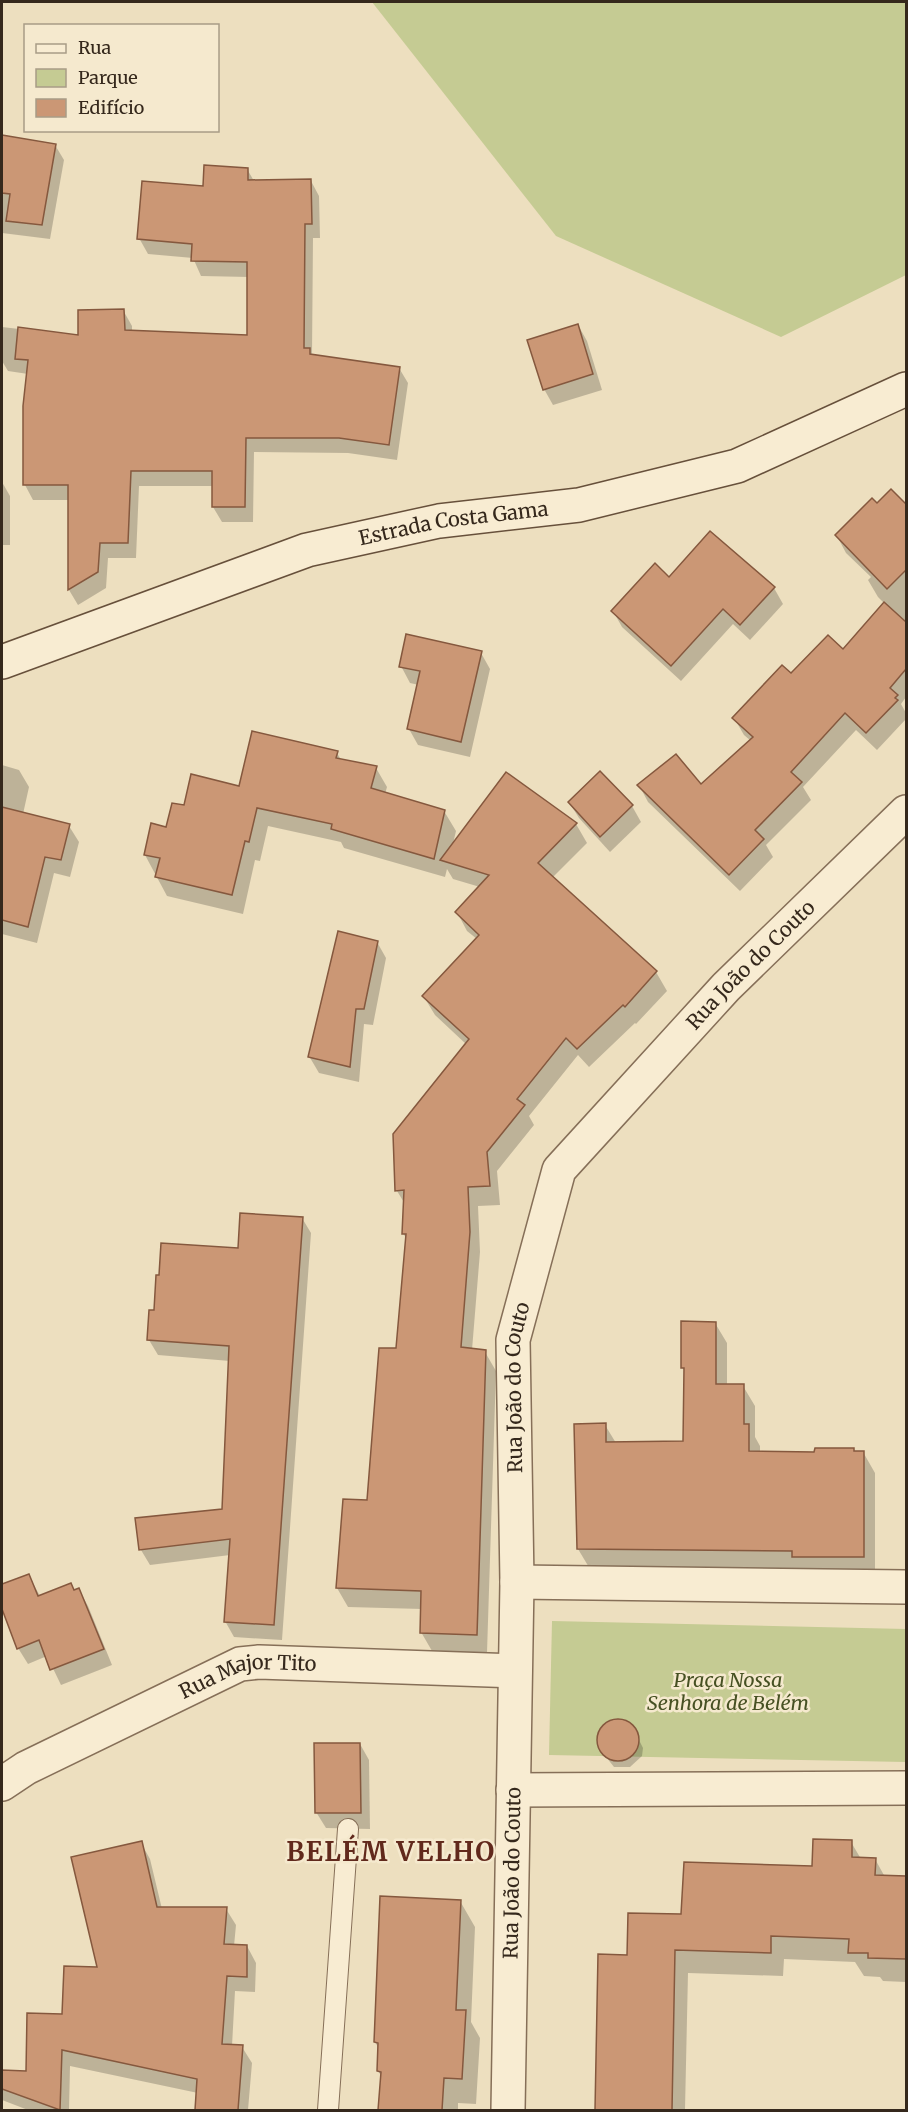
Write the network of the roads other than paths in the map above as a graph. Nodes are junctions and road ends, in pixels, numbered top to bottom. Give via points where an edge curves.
1 (906, 389) edge
2 (2, 662) edge
3 (906, 812) edge
4 (517, 1582) junction
5 (906, 1587) edge
6 (515, 1671) junction
7 (2, 1784) edge
8 (906, 1788) edge
9 (513, 1790) junction
10 (348, 1829) dead end
11 (328, 2110) edge
12 (508, 2110) edge

1 - 2 street, Estrada Costa Gama via 737,466 579,505 439,521 307,550
3 - 4 street, Rua João do Couto via 726,987 559,1170 513,1340
4 - 5 street
4 - 6 street, Rua João do Couto
6 - 7 street, Rua Major Tito via 240,1664 26,1768
6 - 9 street, Rua João do Couto
8 - 9 street
9 - 12 street, Rua João do Couto
10 - 11 lane

